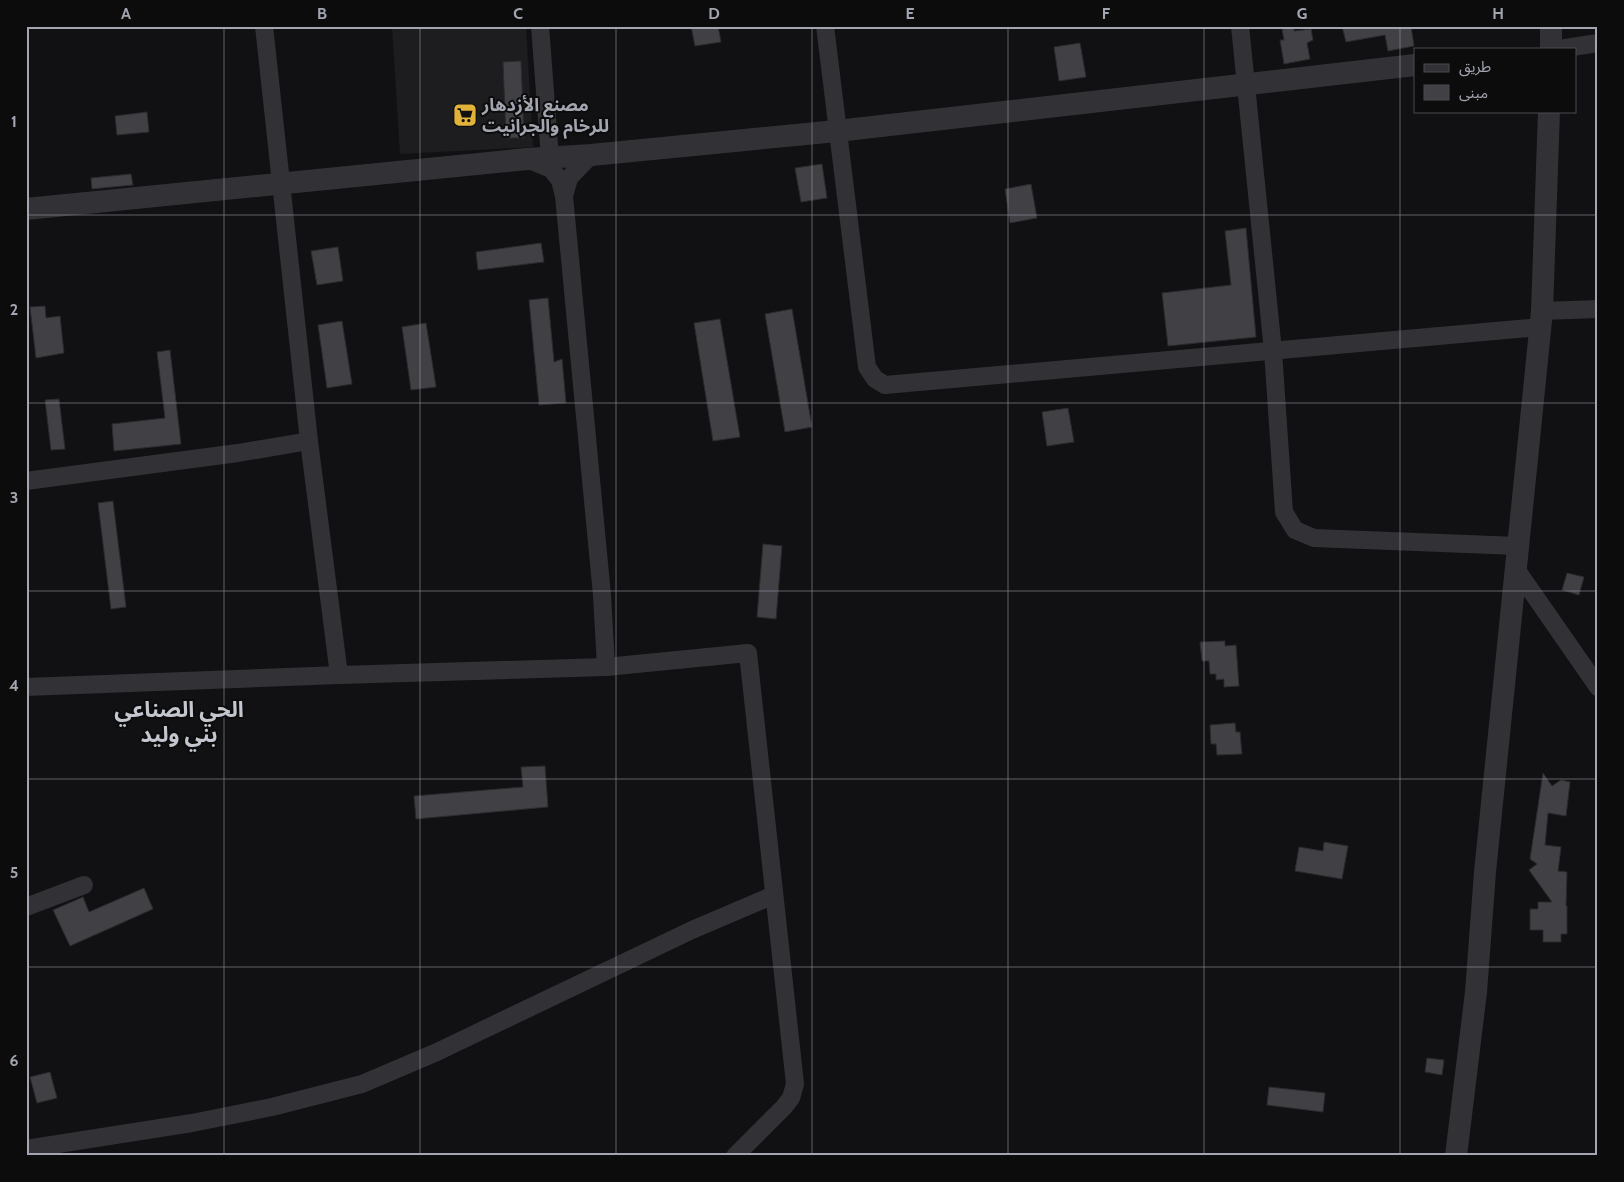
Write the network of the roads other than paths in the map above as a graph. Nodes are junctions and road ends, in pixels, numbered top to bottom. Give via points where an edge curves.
1 (264, 26) edge
2 (540, 26) edge
3 (824, 26) edge
4 (1240, 26) edge
5 (1551, 26) edge
6 (1598, 43) edge
7 (1550, 48) edge
8 (1566, 48) edge
9 (1414, 65) edge
10 (1245, 84) junction
11 (1548, 112) edge
12 (837, 131) junction
13 (591, 155) junction
14 (550, 158) junction
15 (527, 159) junction
16 (281, 184) junction
17 (564, 196) junction
18 (26, 209) edge
19 (1598, 309) edge
20 (1541, 319) junction
21 (1273, 351) junction
22 (309, 441) junction
23 (26, 481) edge
24 (1518, 546) junction
25 (1516, 569) junction
26 (606, 667) junction
27 (340, 675) junction
28 (26, 687) edge
29 (1598, 687) edge
30 (84, 885) dead end
31 (774, 894) junction
32 (26, 906) edge
33 (26, 1149) edge
34 (735, 1156) edge
35 (1456, 1156) edge

1 - 16 street
2 - 14 street
3 - 12 street
4 - 10 street
5 - 7 street
6 - 8 street
9 - 10 street
10 - 12 street
10 - 21 street
11 - 20 street
12 - 13 street
12 - 21 street via 867,367 875,379 885,385
13 - 14 street
13 - 17 street via 569,178
14 - 15 street
15 - 16 street
15 - 17 street via 551,170 560,180
16 - 18 street
16 - 22 street
17 - 26 street
19 - 20 street
20 - 21 street
20 - 24 street
21 - 24 street via 1284,512 1295,530 1314,538
22 - 23 street
22 - 27 street
24 - 25 street
25 - 29 street
25 - 35 street via 1476,992
26 - 27 street
26 - 31 street via 748,653
27 - 28 street
30 - 32 street
31 - 33 street via 362,1084 192,1123
31 - 34 street via 795,1084 784,1107

